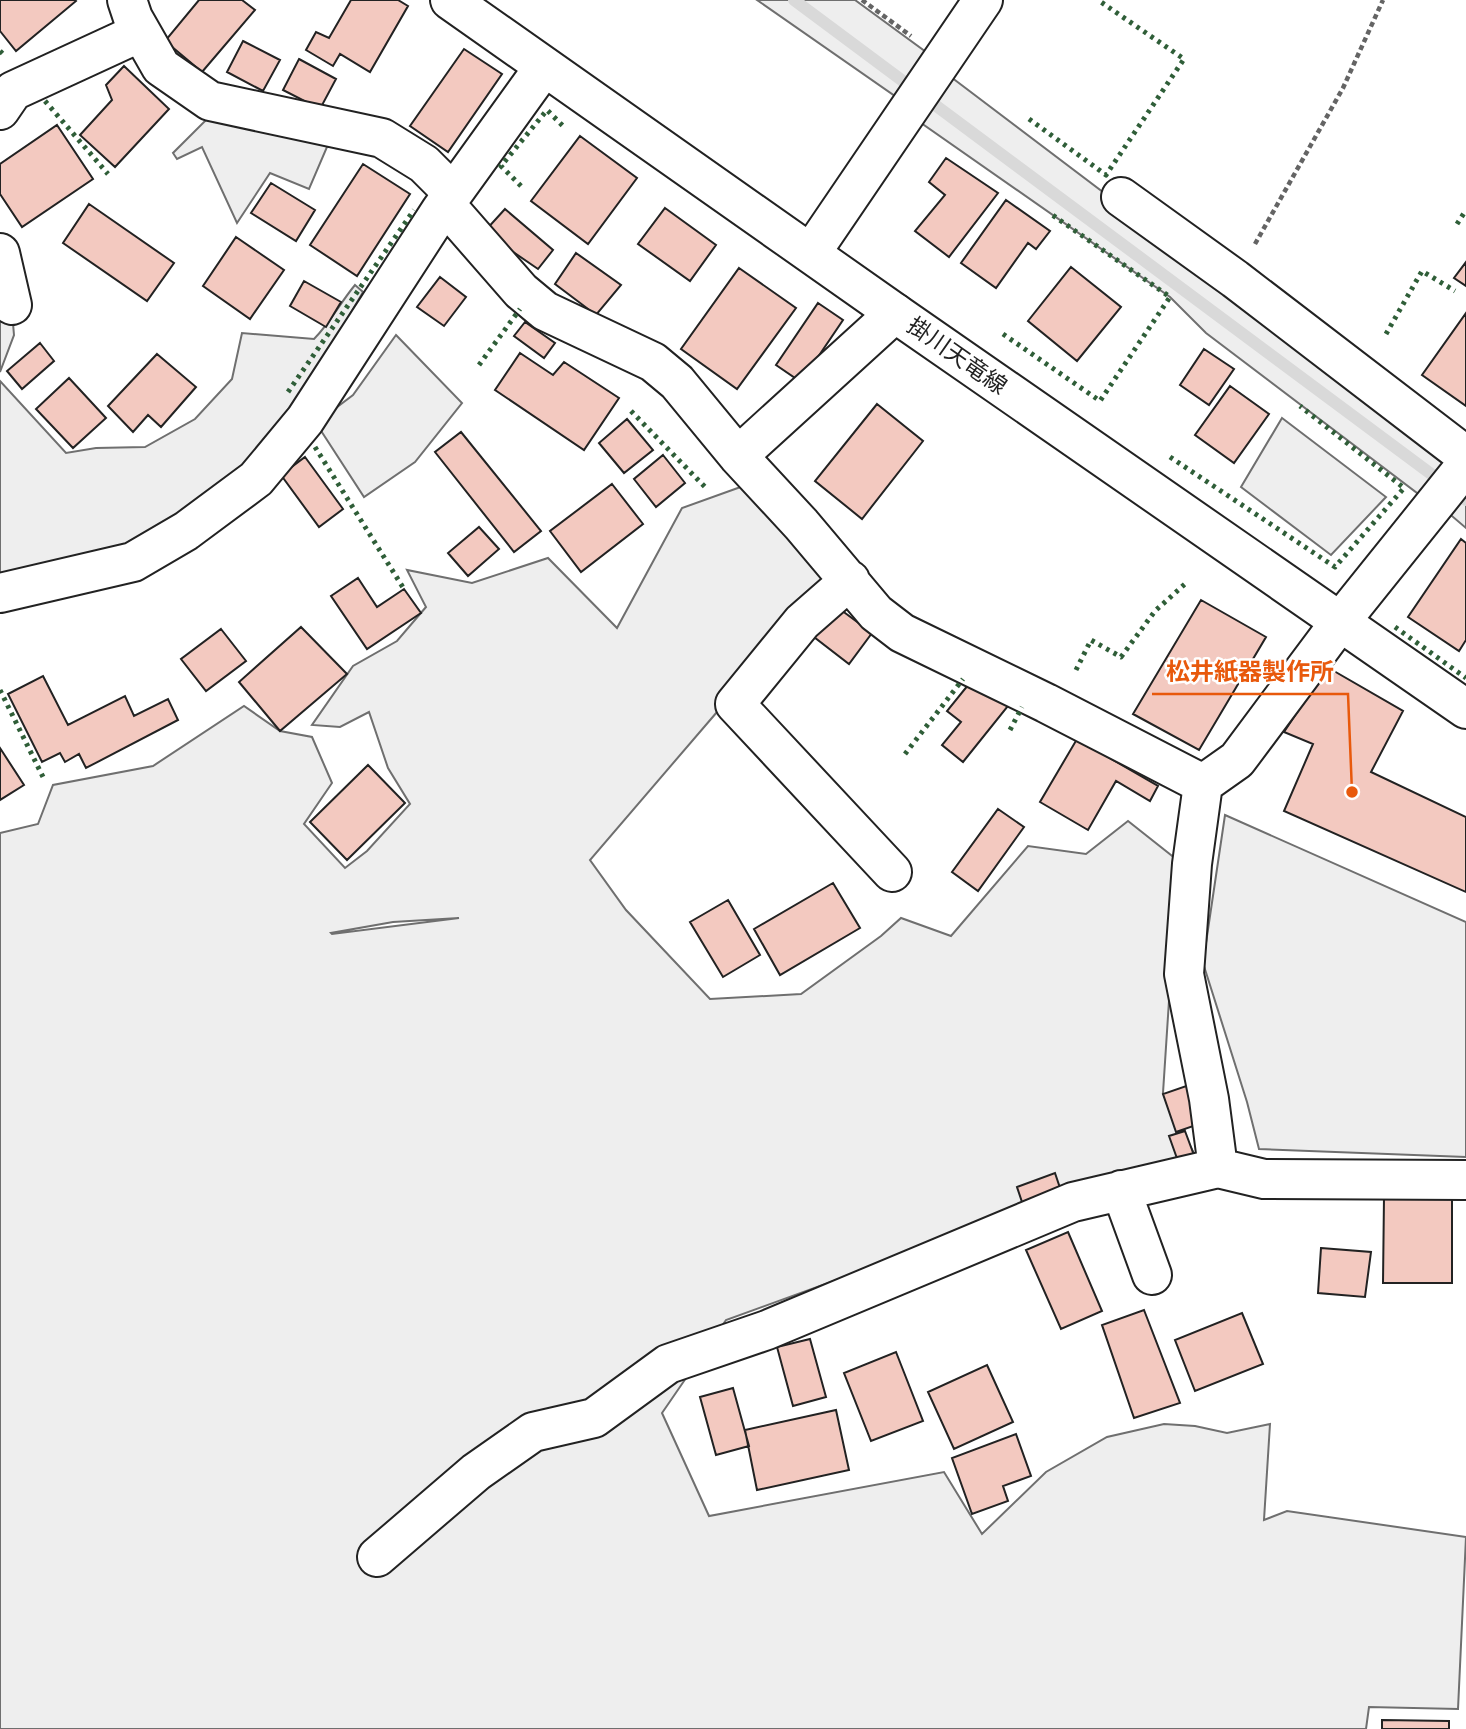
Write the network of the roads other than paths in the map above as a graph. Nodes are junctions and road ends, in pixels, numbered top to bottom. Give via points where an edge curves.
1 (450, 0) edge
2 (983, 0) edge
3 (134, 16) edge
4 (544, 67) junction
5 (0, 110) edge
6 (1121, 197) dead end
7 (449, 199) junction
8 (0, 253) edge
9 (811, 253) junction
10 (12, 305) dead end
11 (895, 313) junction
12 (738, 456) junction
13 (1465, 463) edge
14 (850, 580) junction
15 (0, 593) edge
16 (1340, 622) junction
17 (1466, 709) edge
18 (1203, 784) junction
19 (892, 872) dead end
20 (1219, 1168) junction
21 (1466, 1180) edge
22 (1121, 1190) junction
23 (1152, 1275) dead end
24 (377, 1557) dead end

1 - 4 street, 掛川天竜線
2 - 9 street
3 - 5 street via 13,91
3 - 7 street via 161,67 210,101 383,138 424,164
4 - 7 street
4 - 9 street, 掛川天竜線
6 - 13 street via 1235,279
7 - 12 street via 521,291 545,311 653,362 677,382
7 - 15 street via 305,420 256,479 186,531 133,562
8 - 10 street
9 - 11 street, 掛川天竜線
11 - 12 street
11 - 16 street, 掛川天竜線
12 - 14 street
13 - 16 street
14 - 18 street via 876,613 902,633
14 - 19 street via 802,622 735,704
16 - 17 street, 掛川天竜線
16 - 18 street via 1237,760
18 - 20 street via 1184,974
20 - 21 street via 1264,1179
20 - 22 street
22 - 23 street
22 - 24 street via 1073,1202 767,1330 668,1364 594,1418 533,1432 477,1472

